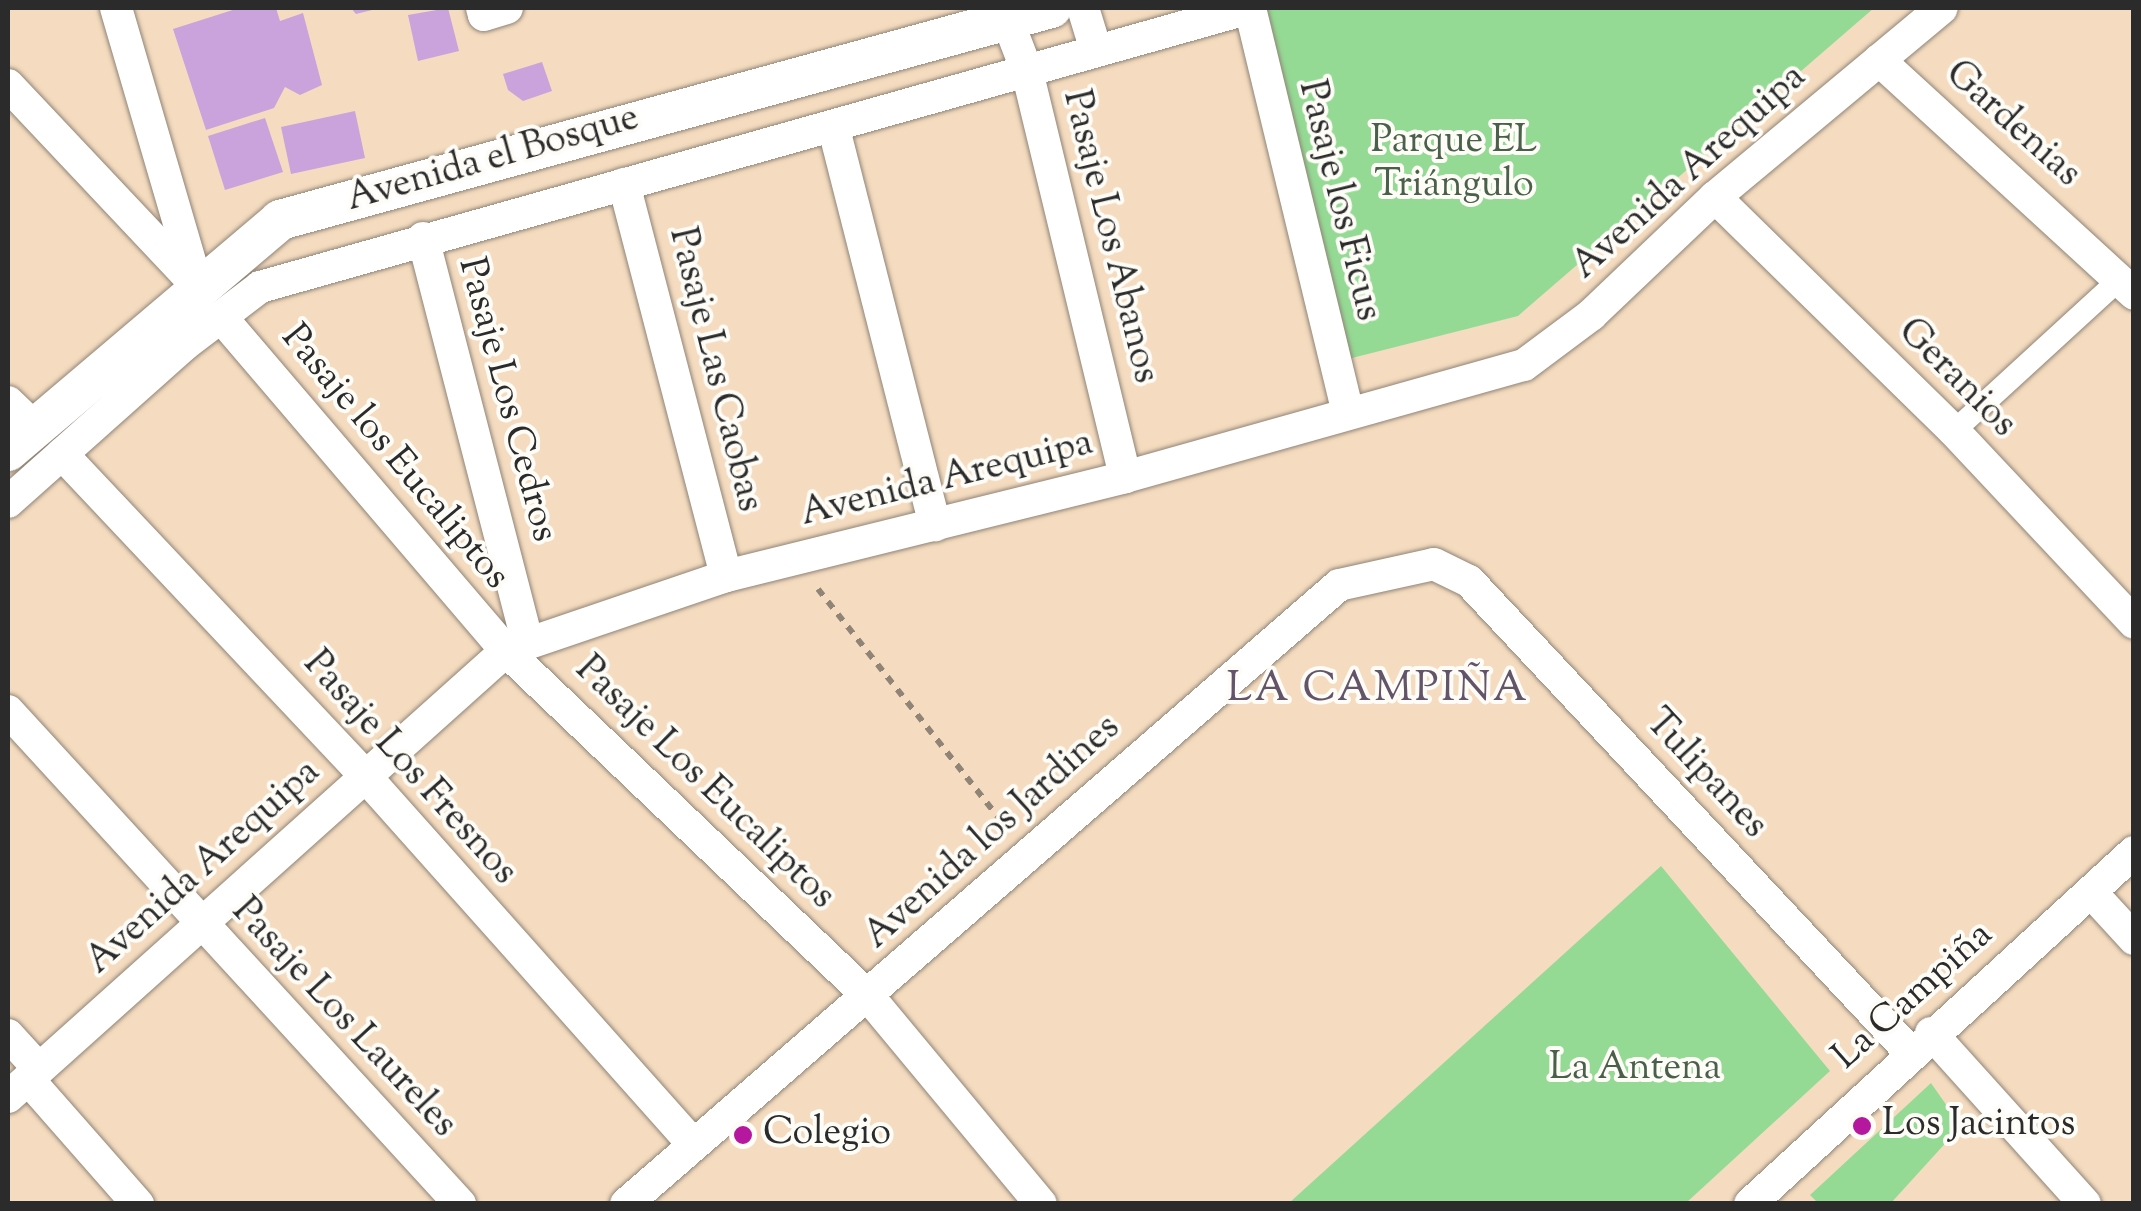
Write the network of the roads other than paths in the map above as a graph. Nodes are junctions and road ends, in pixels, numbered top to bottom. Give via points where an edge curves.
1 (116, 8) edge
2 (482, 8) edge
3 (508, 8) edge
4 (1051, 8) edge
5 (1082, 8) edge
6 (1250, 8) edge
7 (1942, 8) edge
8 (1008, 19) junction
9 (1095, 46) junction
10 (1879, 60) junction
11 (1027, 71) junction
12 (8, 85) edge
13 (834, 129) junction
14 (624, 184) junction
15 (1715, 197) junction
16 (422, 238) junction
17 (2127, 287) edge
18 (209, 301) junction
19 (1348, 412) junction
20 (1954, 431) junction
21 (28, 433) edge
22 (1126, 476) junction
23 (8, 502) edge
24 (936, 525) junction
25 (1434, 564) joint
26 (726, 576) junction
27 (2134, 623) edge
28 (516, 646) junction
29 (8, 711) edge
30 (366, 777) junction
31 (2134, 852) edge
32 (2091, 892) junction
33 (200, 925) junction
34 (2134, 939) edge
35 (870, 997) junction
36 (8, 1034) edge
37 (1920, 1042) junction
38 (25, 1081) edge
39 (692, 1143) junction
40 (1764, 1199) edge
41 (1036, 1202) edge
42 (138, 1204) edge
43 (460, 1204) edge
44 (626, 1204) edge
45 (2084, 1204) edge

1 - 18 street
2 - 3 street via 484,14
4 - 8 street, Avenida el Bosque
5 - 9 street
6 - 9 street
6 - 19 street, Pasaje los Ficus
7 - 10 street, Avenida Arequipa
8 - 11 street, Pasaje Los Abanos
8 - 18 street, Avenida el Bosque via 280,220
9 - 11 street
10 - 15 street, Avenida Arequipa
10 - 17 street, Gardenias
11 - 13 street
11 - 22 street, Pasaje Los Abanos
12 - 18 street, Pasaje los Eucaliptos
13 - 14 street
13 - 24 street
14 - 16 street
14 - 26 street, Pasaje Las Caobas
15 - 19 street, Avenida Arequipa via 1591,315 1524,365
15 - 20 street, Geranios
16 - 18 street
16 - 28 street, Pasaje Los Cedros
17 - 20 street
18 - 21 street, Avenida el Bosque
18 - 28 street, Pasaje los Eucaliptos
19 - 22 street, Avenida Arequipa
20 - 27 street, Geranios
21 - 23 street
21 - 30 street, Pasaje Los Fresnos
22 - 24 street, Avenida Arequipa
24 - 26 street, Avenida Arequipa
25 - 35 street, Avenida los Jardines via 1339,585 1026,853
25 - 37 street, Tulipanes via 1469,582
26 - 28 street, Avenida Arequipa
28 - 30 street, Avenida Arequipa
28 - 35 street, Pasaje Los Eucaliptos
29 - 33 street, Pasaje Los Laureles
30 - 33 street, Avenida Arequipa
30 - 39 street, Pasaje Los Fresnos
31 - 32 street, La Campiña
32 - 34 street
32 - 37 street, La Campiña
33 - 38 street, Avenida Arequipa
33 - 43 street, Pasaje Los Laureles
35 - 39 street, Avenida los Jardines
35 - 41 street, Pasaje Los Eucaliptos
36 - 38 street
37 - 40 street, La Campiña
37 - 45 street, Tulipanes
38 - 42 street
39 - 44 street, Avenida los Jardines

